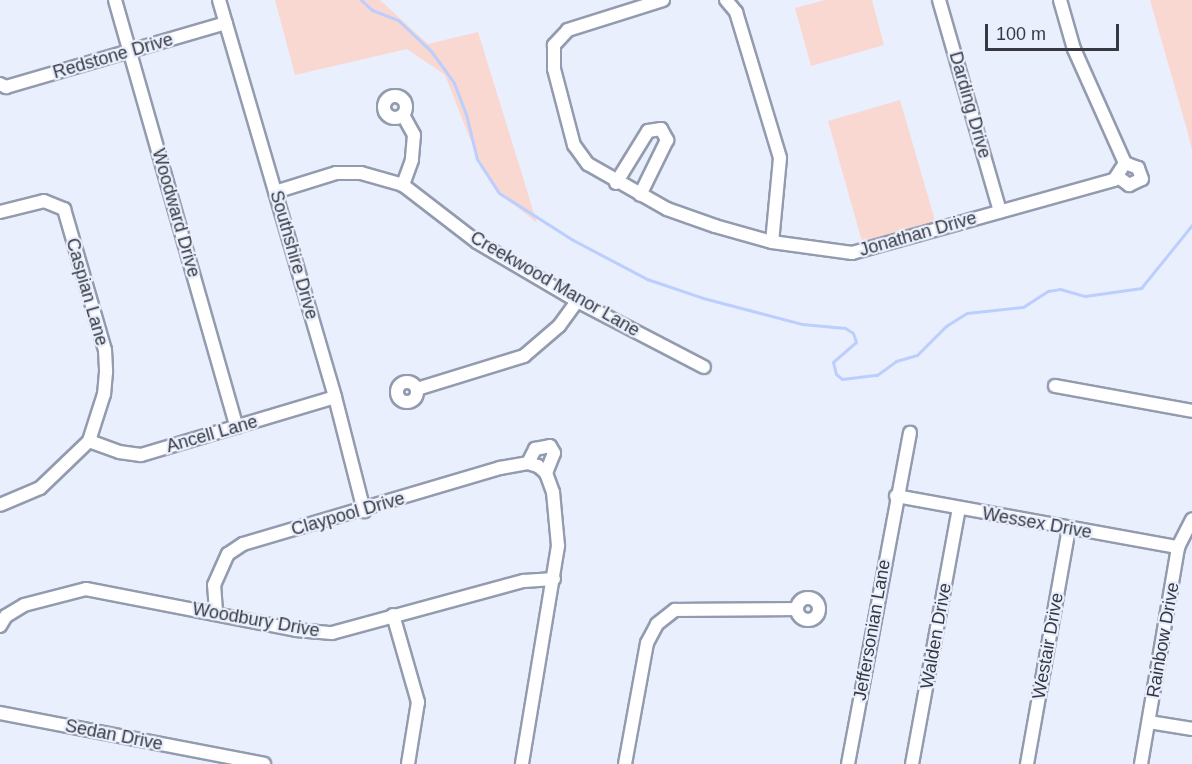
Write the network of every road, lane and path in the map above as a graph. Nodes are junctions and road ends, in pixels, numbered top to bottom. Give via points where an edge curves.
1 (115, 0) edge
2 (219, 0) edge
3 (663, 0) edge
4 (726, 0) edge
5 (939, 0) edge
6 (1060, 0) edge
7 (226, 23) junction
8 (130, 50) junction
9 (0, 84) edge
10 (403, 115) dead end
11 (1125, 163) junction
12 (1118, 177) junction
13 (616, 183) junction
14 (403, 185) junction
15 (275, 192) junction
16 (640, 195) junction
17 (1000, 211) junction
18 (0, 212) edge
19 (772, 242) junction
20 (577, 301) junction
21 (704, 368) dead end
22 (1055, 386) dead end
23 (417, 389) dead end
24 (335, 397) junction
25 (1192, 411) edge
26 (237, 427) junction
27 (910, 433) dead end
28 (89, 441) junction
29 (528, 463) junction
30 (546, 473) junction
31 (896, 496) junction
32 (0, 505) edge
33 (959, 509) junction
34 (364, 511) junction
35 (1192, 519) edge
36 (1069, 529) junction
37 (1178, 547) junction
38 (554, 579) junction
39 (796, 609) dead end
40 (216, 612) junction
41 (393, 615) junction
42 (0, 626) edge
43 (0, 713) edge
44 (1149, 722) junction
45 (1192, 729) edge
46 (264, 764) edge
47 (408, 764) edge
48 (522, 764) edge
49 (625, 764) edge
50 (848, 764) edge
51 (912, 764) edge
52 (1027, 764) edge
53 (1141, 764) edge

1 - 8 street, Woodward Drive
2 - 7 street, Southshire Drive
3 - 13 street, Jonathan Drive via 568,30 554,45 554,69 574,145 588,164
4 - 19 street via 736,12 780,158
5 - 17 street, Darding Drive
6 - 11 street via 1074,49
7 - 8 street, Redstone Drive
7 - 15 street, Southshire Drive
8 - 9 street, Redstone Drive via 6,87
8 - 26 street, Woodward Drive
10 - 14 street via 414,135 412,160
11 - 12 street
11 - 12 street, Jonathan Drive via 1138,168 1142,179 1130,185
12 - 17 street, Jonathan Drive
13 - 16 street, Jonathan Drive
13 - 16 street via 648,130 661,129 667,140
14 - 15 street, Creekwood Manor Lane via 361,172 336,173
14 - 20 street, Creekwood Manor Lane via 477,242
15 - 24 street, Southshire Drive
16 - 19 street, Jonathan Drive via 716,226
17 - 19 street, Jonathan Drive via 852,253
18 - 28 street, Caspian Lane via 44,201 64,209 105,350 104,394
20 - 21 street, Creekwood Manor Lane
20 - 23 street via 559,326 524,356
22 - 25 street
24 - 26 street, Ancell Lane
24 - 34 street, Southshire Drive
26 - 28 street, Ancell Lane via 141,454 119,453
27 - 31 street, Jeffersonian Lane
28 - 32 street, Caspian Lane via 40,488
29 - 30 street
29 - 30 street, Claypool Drive via 535,449 550,446 554,453
29 - 34 street, Claypool Drive via 500,468
30 - 38 street, Claypool Drive via 559,523
31 - 33 street, Wessex Drive
31 - 50 street, Jeffersonian Lane
33 - 36 street, Wessex Drive
33 - 51 street, Walden Drive
34 - 40 street, Claypool Drive via 235,548 214,585
35 - 37 street, Rainbow Drive
36 - 37 street, Wessex Drive
36 - 52 street, Westair Drive
37 - 44 street, Rainbow Drive
38 - 41 street, Woodbury Drive via 525,581
38 - 48 street, Claypool Drive
39 - 49 street via 675,610 657,624 647,643
40 - 41 street, Woodbury Drive via 296,630 332,633
40 - 42 street, Woodbury Drive via 86,589 24,605 6,616
41 - 47 street via 418,702
43 - 46 street, Sedan Drive
44 - 45 street
44 - 53 street, Rainbow Drive

